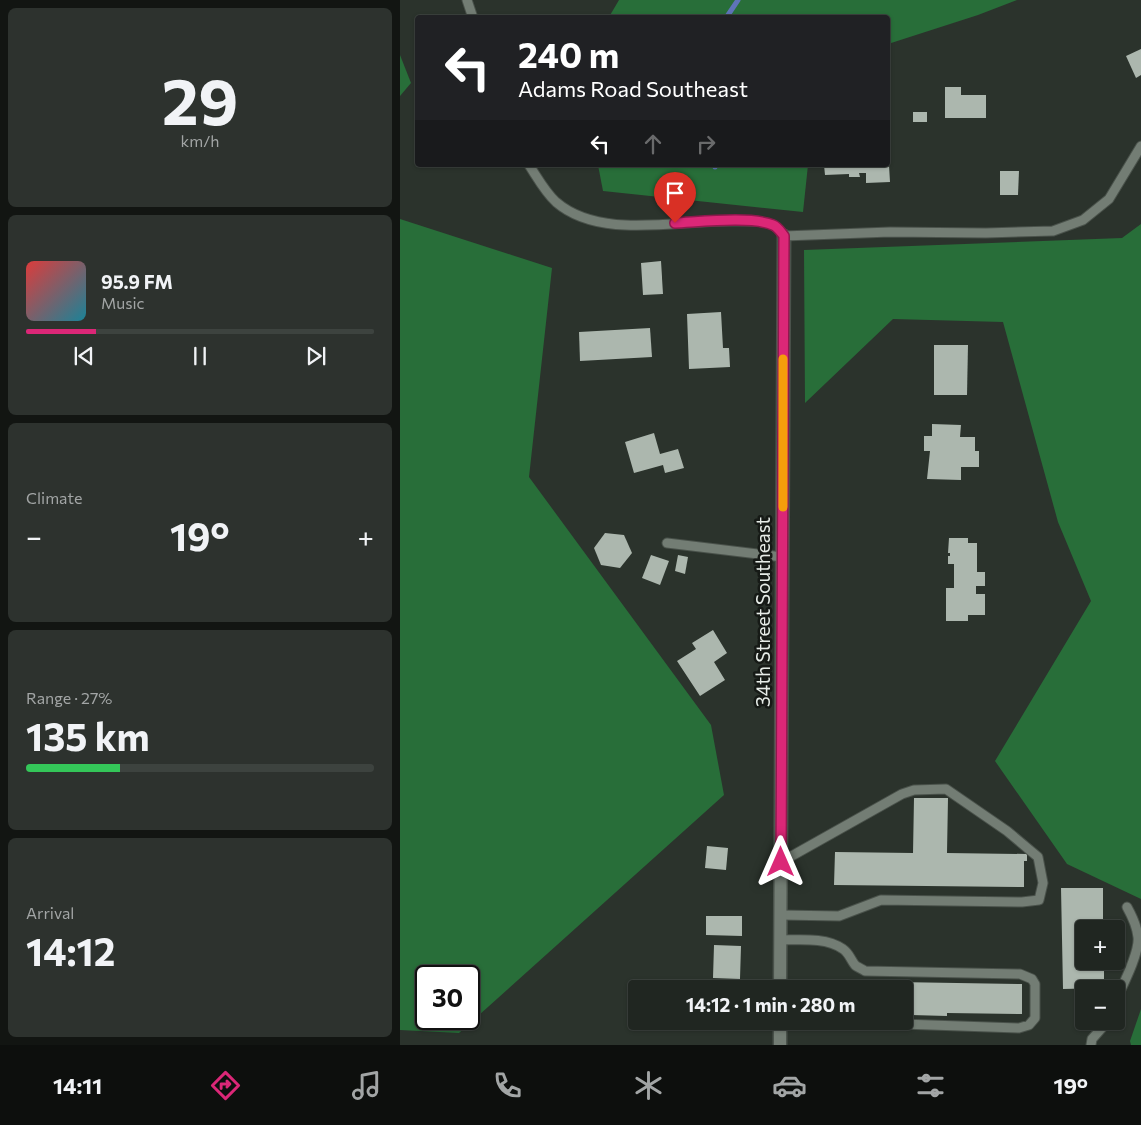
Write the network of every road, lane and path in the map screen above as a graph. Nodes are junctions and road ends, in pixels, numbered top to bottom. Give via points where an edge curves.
1 (467, 0) edge
2 (473, 15) edge
3 (1141, 146) edge
4 (530, 167) edge
5 (784, 236) junction
6 (667, 543) dead end
7 (782, 557) junction
8 (781, 862) junction
9 (1127, 907) dead end
10 (780, 915) junction
11 (780, 940) junction
12 (780, 980) edge
13 (1125, 980) edge
14 (913, 1024) edge
15 (780, 1030) edge
16 (1100, 1030) edge
17 (780, 1045) edge
18 (1091, 1045) edge

1 - 2 lane
3 - 5 lane via 1109,199 1083,220 1053,231
4 - 5 lane via 556,202 574,214 593,220 639,225 762,222 779,228
5 - 7 street, 34th Street Southeast
6 - 7 lane
7 - 8 street, 34th Street Southeast
8 - 10 street, 34th Street Southeast
8 - 10 lane via 902,794 914,790 946,789 1038,857 1043,883 1039,900 881,900 839,916
9 - 13 lane via 1139,938
10 - 11 street, 34th Street Southeast
11 - 12 street, 34th Street Southeast
11 - 14 lane via 819,941 834,945 842,948 856,966 865,971 1020,974 1035,984 1035,1018 1029,1025 1019,1028
15 - 17 street
16 - 18 lane

